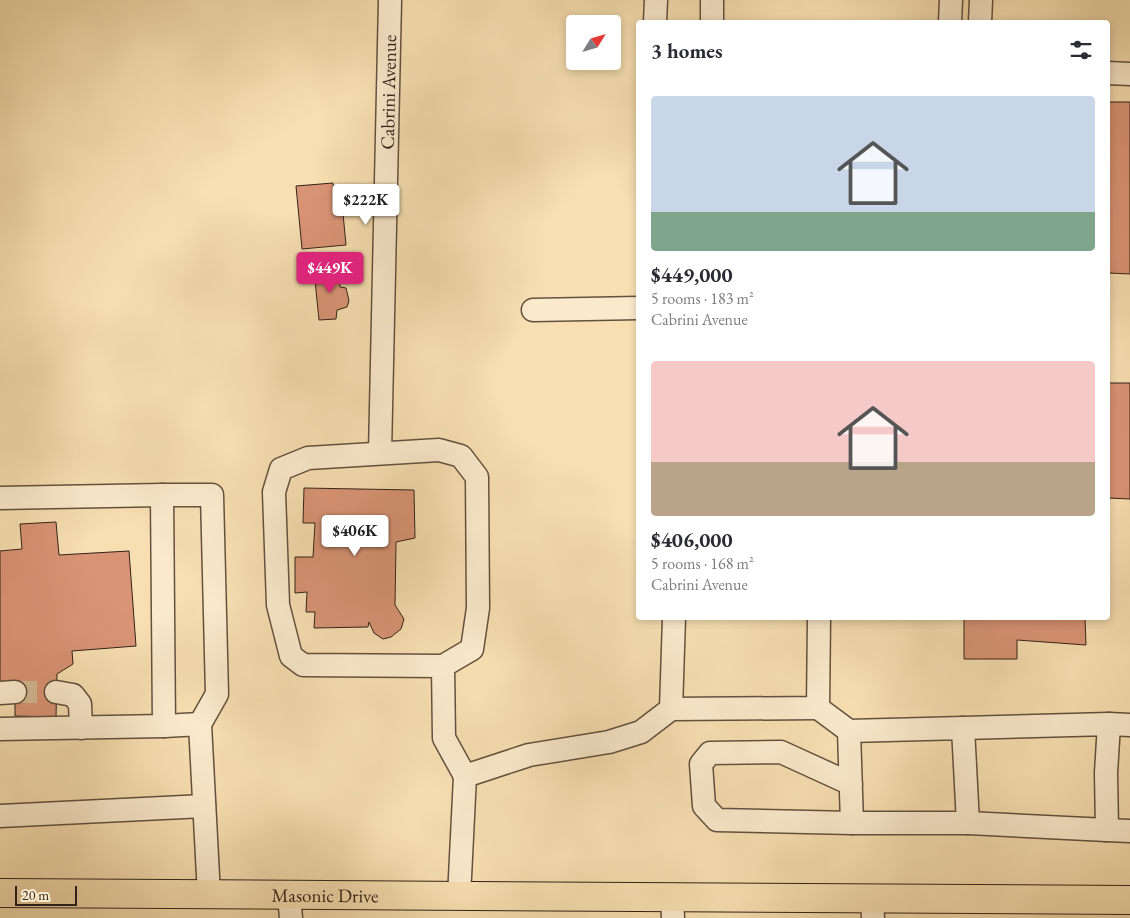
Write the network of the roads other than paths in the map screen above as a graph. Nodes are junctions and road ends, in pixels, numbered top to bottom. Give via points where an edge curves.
1 (390, 0) edge
2 (656, 0) edge
3 (712, 0) edge
4 (951, 0) edge
5 (981, 0) edge
6 (656, 20) edge
7 (712, 20) edge
8 (950, 20) edge
9 (980, 20) edge
10 (1110, 73) edge
11 (1130, 74) edge
12 (636, 308) edge
13 (532, 310) dead end
14 (380, 453) junction
15 (162, 495) junction
16 (0, 498) edge
17 (674, 620) edge
18 (819, 620) edge
19 (443, 666) junction
20 (56, 692) tunnel mouth
21 (672, 708) junction
22 (818, 708) junction
23 (200, 724) junction
24 (1120, 724) edge
25 (164, 726) junction
26 (80, 728) junction
27 (964, 728) junction
28 (0, 729) edge
29 (849, 731) junction
30 (465, 776) junction
31 (851, 784) junction
32 (204, 806) junction
33 (0, 816) edge
34 (852, 823) junction
35 (968, 823) junction
36 (1108, 830) junction
37 (1130, 831) edge
38 (0, 893) edge
39 (209, 894) junction
40 (459, 897) junction
41 (1130, 900) edge
42 (290, 907) edge
43 (672, 908) edge
44 (872, 909) edge

1 - 14 street, Cabrini Avenue
2 - 6 street
3 - 7 street
4 - 8 street
5 - 9 street
10 - 11 street
12 - 13 street
14 - 19 street via 439,450 461,456 477,477 478,608 472,649
14 - 19 street via 308,458 281,469 274,492 278,605 291,656 303,665
15 - 16 street
15 - 23 street via 212,495 217,694
15 - 25 street
17 - 21 street
18 - 22 street
19 - 30 street via 444,738
20 - 26 street via 73,695 80,704
21 - 22 street
21 - 30 street via 641,732 609,742 529,755
22 - 29 street
23 - 25 street
23 - 32 street
24 - 27 street
24 - 36 street via 1106,773
25 - 26 street
26 - 28 street
27 - 29 street
27 - 35 street
29 - 31 street
30 - 40 street
31 - 34 street
31 - 34 street via 782,752 710,753 701,764 704,806 717,820
32 - 33 street
32 - 39 street
34 - 35 street
35 - 36 street
36 - 37 street
38 - 39 main road, Masonic Drive
39 - 42 main road, Masonic Drive
40 - 42 main road, Masonic Drive
40 - 43 main road, Masonic Drive
41 - 44 main road, Masonic Drive
43 - 44 main road, Masonic Drive

